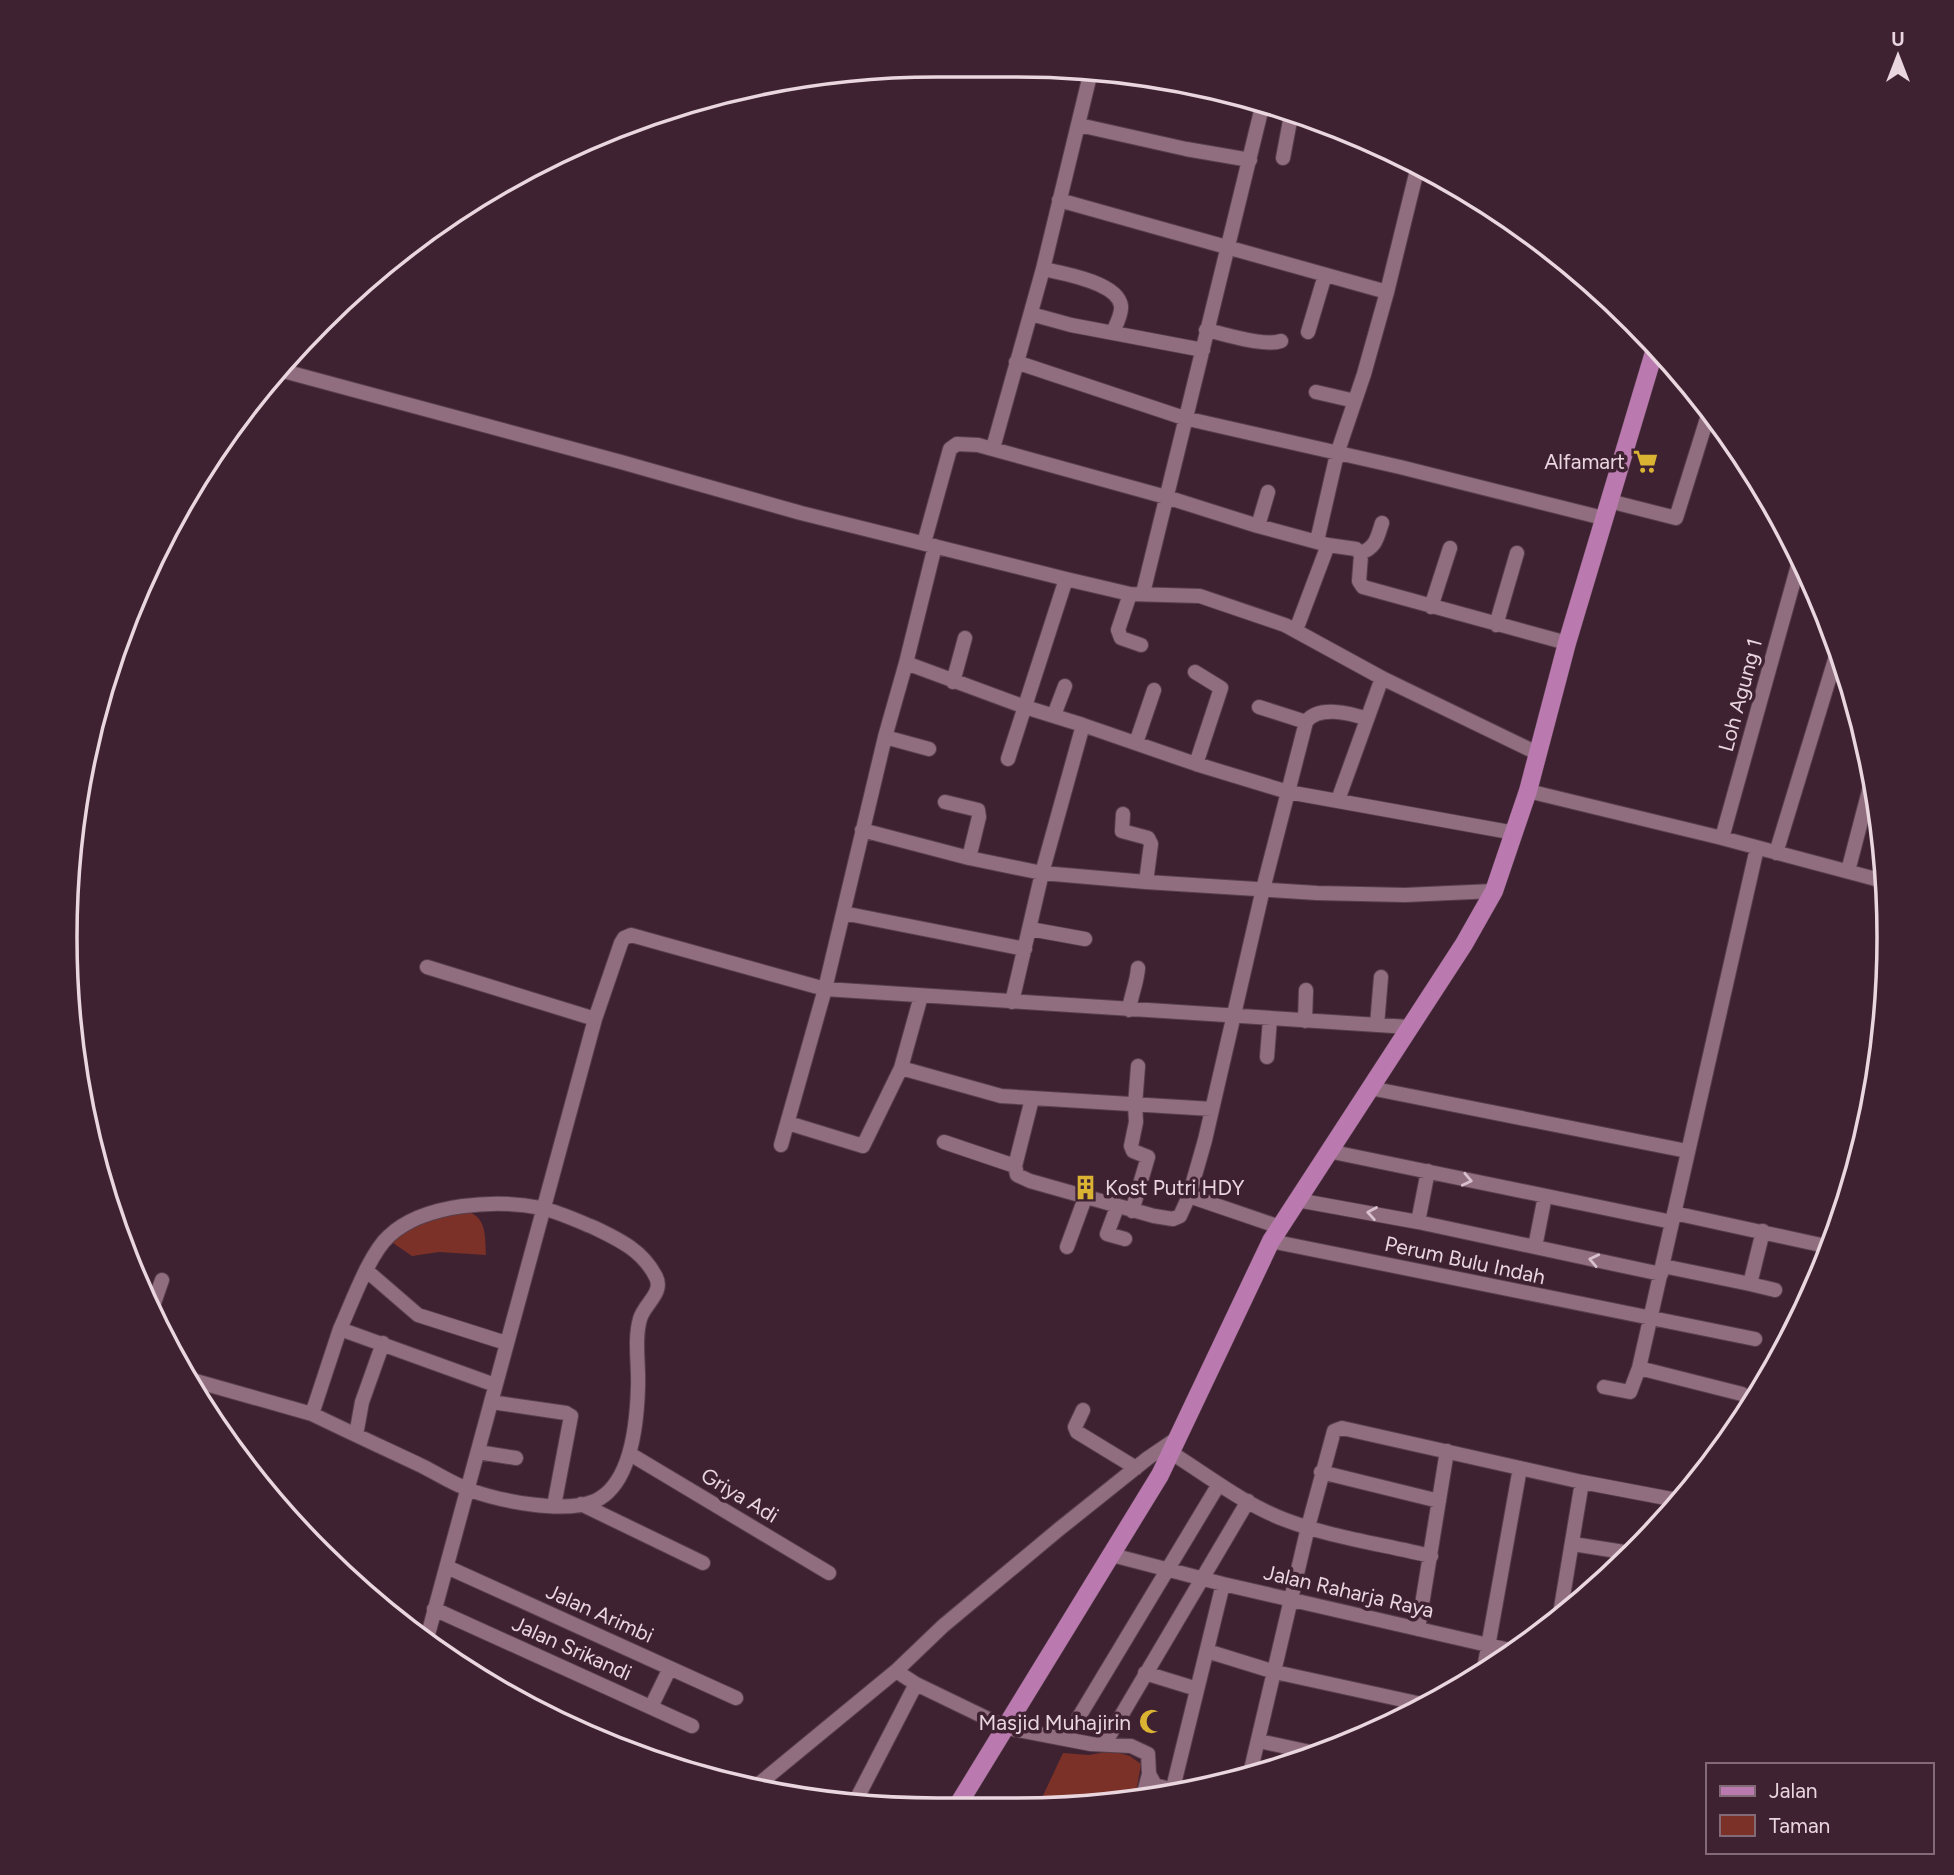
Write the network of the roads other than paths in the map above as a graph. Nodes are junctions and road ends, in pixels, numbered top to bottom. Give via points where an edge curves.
1 (1089, 80) edge
2 (1261, 113) edge
3 (1290, 122) edge
4 (1079, 125) junction
5 (1283, 158) dead end
6 (1250, 160) junction
7 (1416, 176) edge
8 (1059, 200) junction
9 (1227, 247) junction
10 (1043, 270) junction
11 (1325, 275) junction
12 (1387, 292) junction
13 (1031, 314) junction
14 (1206, 330) junction
15 (1113, 332) junction
16 (1308, 332) dead end
17 (1281, 341) dead end
18 (1203, 350) junction
19 (1652, 358) edge
20 (1016, 362) junction
21 (289, 372) edge
22 (1316, 392) dead end
23 (1355, 401) junction
24 (1184, 418) junction
25 (1706, 423) edge
26 (993, 448) junction
27 (1337, 454) junction
28 (1268, 492) dead end
29 (1166, 497) junction
30 (1606, 510) junction
31 (1382, 523) dead end
32 (1258, 526) junction
33 (1323, 543) junction
34 (930, 545) junction
35 (1450, 548) dead end
36 (1360, 553) junction
37 (1517, 553) dead end
38 (1795, 573) edge
39 (1066, 579) junction
40 (1136, 594) junction
41 (1431, 607) junction
42 (1496, 625) junction
43 (1296, 631) junction
44 (965, 638) dead end
45 (1567, 643) junction
46 (1142, 645) dead end
47 (906, 663) junction
48 (1833, 667) edge
49 (1195, 673) dead end
50 (1382, 678) junction
51 (953, 682) junction
52 (1065, 686) dead end
53 (1154, 690) dead end
54 (1025, 707) junction
55 (1259, 707) dead end
56 (1054, 715) junction
57 (1367, 719) junction
58 (1306, 722) junction
59 (1083, 725) junction
60 (885, 737) junction
61 (1136, 743) junction
62 (929, 749) dead end
63 (1537, 753) junction
64 (1008, 759) dead end
65 (1196, 765) junction
66 (1528, 791) junction
67 (1288, 792) junction
68 (1338, 800) junction
69 (945, 802) dead end
70 (1866, 802) edge
71 (1123, 814) dead end
72 (862, 830) junction
73 (1515, 833) junction
74 (1722, 838) junction
75 (1757, 848) junction
76 (1776, 853) junction
77 (970, 858) junction
78 (1848, 871) junction
79 (1042, 873) junction
80 (1875, 879) edge
81 (1146, 882) junction
82 (1263, 889) junction
83 (1494, 891) junction
84 (843, 913) junction
85 (1030, 929) junction
86 (1086, 939) dead end
87 (1025, 949) junction
88 (427, 967) dead end
89 (1138, 968) dead end
90 (1381, 976) dead end
91 (825, 989) junction
92 (1306, 990) dead end
93 (921, 996) junction
94 (1012, 1002) junction
95 (1129, 1010) junction
96 (1233, 1017) junction
97 (595, 1019) junction
98 (1270, 1019) junction
99 (1305, 1021) junction
100 (1377, 1025) junction
101 (1409, 1027) junction
102 (1267, 1057) dead end
103 (1138, 1066) dead end
104 (901, 1068) junction
105 (1370, 1088) junction
106 (1032, 1099) junction
107 (1135, 1105) junction
108 (1212, 1109) junction
109 (788, 1123) junction
110 (944, 1142) dead end
111 (781, 1145) dead end
112 (1328, 1151) junction
113 (1687, 1151) junction
114 (1015, 1166) junction
115 (1428, 1171) junction
116 (1189, 1196) junction
117 (1545, 1196) junction
118 (1085, 1198) junction
119 (1297, 1200) junction
120 (1117, 1207) junction
121 (544, 1208) junction
122 (1132, 1210) junction
123 (1673, 1218) junction
124 (1418, 1222) junction
125 (1763, 1231) junction
126 (1276, 1234) junction
127 (1125, 1239) dead end
128 (1819, 1244) edge
129 (1067, 1247) dead end
130 (1535, 1247) junction
131 (1662, 1270) junction
132 (367, 1271) junction
133 (162, 1280) dead end
134 (1750, 1284) junction
135 (1775, 1290) dead end
136 (156, 1296) edge
137 (1650, 1320) junction
138 (340, 1329) junction
139 (1755, 1339) dead end
140 (383, 1343) junction
141 (506, 1343) junction
142 (1639, 1368) junction
143 (201, 1383) edge
144 (495, 1385) junction
145 (1604, 1387) dead end
146 (1742, 1394) dead end
147 (491, 1402) junction
148 (1083, 1410) dead end
149 (312, 1414) junction
150 (356, 1436) junction
151 (1173, 1446) junction
152 (1447, 1451) junction
153 (478, 1452) junction
154 (630, 1454) junction
155 (516, 1458) dead end
156 (1136, 1468) junction
157 (1520, 1468) junction
158 (1321, 1472) junction
159 (1582, 1482) junction
160 (1219, 1484) junction
161 (468, 1490) junction
162 (1668, 1498) edge
163 (1248, 1501) junction
164 (1439, 1501) junction
165 (581, 1504) junction
166 (554, 1506) junction
167 (1308, 1527) junction
168 (1573, 1544) junction
169 (1619, 1551) edge
170 (1112, 1555) junction
171 (1430, 1556) junction
172 (703, 1563) dead end
173 (447, 1567) junction
174 (1168, 1569) junction
175 (829, 1573) dead end
176 (1201, 1578) junction
177 (1223, 1584) junction
178 (1570, 1595) edge
179 (1291, 1599) junction
180 (434, 1609) junction
181 (1418, 1629) junction
182 (429, 1631) edge
183 (1487, 1645) junction
184 (1502, 1648) edge
185 (1207, 1651) junction
186 (1485, 1659) edge
187 (670, 1668) junction
188 (895, 1671) junction
189 (1275, 1672) junction
190 (1145, 1673) junction
191 (915, 1685) junction
192 (1197, 1689) junction
193 (736, 1698) dead end
194 (1411, 1702) edge
195 (651, 1707) junction
196 (692, 1726) dead end
197 (1007, 1728) junction
198 (1071, 1730) dead end
199 (1259, 1741) junction
200 (1105, 1743) junction
201 (1299, 1750) edge
202 (1253, 1765) edge
203 (1149, 1774) junction
204 (764, 1780) edge
205 (1176, 1782) edge
206 (1158, 1786) edge
207 (1145, 1788) edge
208 (859, 1794) edge
209 (962, 1798) edge

1 - 4 street
2 - 6 street
3 - 5 street
4 - 6 street
4 - 8 street
6 - 9 street
7 - 12 street
8 - 9 street
8 - 10 street
9 - 11 street
9 - 14 street
10 - 13 street
10 - 15 street via 1088,280 1117,298 1121,308
11 - 12 street
11 - 16 street
12 - 23 street
13 - 15 street
13 - 20 street
14 - 17 street via 1275,344
14 - 18 street
15 - 18 street
18 - 24 street
19 - 30 main road
20 - 24 street
20 - 26 street
21 - 34 street
22 - 23 street
23 - 27 street
24 - 27 street
24 - 29 street
25 - 30 street via 1676,518
26 - 29 street
26 - 34 street via 963,443 950,449
27 - 30 street
27 - 33 street
28 - 32 street
29 - 32 street
29 - 40 street
30 - 45 main road
31 - 36 street via 1376,543
32 - 33 street
33 - 36 street
33 - 43 street
34 - 39 street
34 - 47 street
35 - 41 street
36 - 41 street via 1361,585
37 - 42 street
38 - 74 street, Loh Agung 1
39 - 40 street
39 - 54 street
40 - 43 street via 1200,596
40 - 46 street via 1118,630 1121,638
41 - 42 street
42 - 45 street
43 - 50 street
44 - 51 street
45 - 63 main road
47 - 51 street
47 - 60 street
48 - 76 street
49 - 65 street via 1221,688
50 - 57 street
50 - 63 street
51 - 54 street
52 - 56 street
53 - 61 street
54 - 56 street
54 - 64 street
55 - 58 street
56 - 59 street
57 - 58 street via 1339,712 1315,714
57 - 68 street
58 - 67 street
59 - 61 street
59 - 79 street
60 - 62 street
60 - 72 street
61 - 65 street
63 - 66 main road
65 - 67 street
66 - 73 main road
66 - 74 street
67 - 68 street
67 - 82 street
68 - 73 street
69 - 77 street via 978,810
70 - 78 street
71 - 81 street via 1122,831 1148,838 1151,844
72 - 77 street
72 - 84 street
73 - 83 main road
74 - 75 street
75 - 76 street
75 - 113 street
76 - 78 street
77 - 79 street
78 - 80 street
79 - 81 street
79 - 85 street
81 - 82 street
82 - 83 street via 1375,895
82 - 96 street
83 - 101 main road
84 - 87 street
84 - 91 street
85 - 86 street
85 - 87 street
87 - 94 street
88 - 97 street
89 - 95 street
90 - 100 street
91 - 93 street
91 - 97 street via 631,935 621,943
91 - 109 street
92 - 99 street
93 - 94 street
93 - 104 street
94 - 95 street
95 - 96 street
96 - 98 street
96 - 108 street
97 - 121 street
98 - 99 street
98 - 102 street
99 - 100 street
100 - 101 street
101 - 105 main road
103 - 107 street
104 - 106 street via 982,1092
104 - 109 street via 863,1146
105 - 112 main road
105 - 113 street
106 - 107 street
106 - 114 street
107 - 108 street
107 - 122 street via 1131,1149 1148,1157
108 - 116 street
109 - 111 street
110 - 114 street
112 - 115 street
112 - 119 main road
113 - 123 street
114 - 118 street via 1023,1179
115 -> 117 street
115 - 124 street
116 - 122 street via 1175,1219
116 - 126 street, Perum Bulu Indah
117 - 123 street
117 - 130 street
118 - 120 street
118 - 129 street
124 -> 119 street
119 - 126 main road
120 - 122 street
120 - 127 street via 1107,1234
121 - 132 street via 493,1204 438,1211 390,1234
121 - 141 street
121 - 154 street via 627,1244 644,1259 659,1283 640,1317 638,1396
123 - 125 street
123 - 131 street
124 - 130 street
125 - 128 street
125 - 134 street
126 - 137 street, Perum Bulu Indah
126 - 151 main road
131 -> 130 street
131 - 134 street
131 - 137 street
132 - 138 street
132 - 141 street via 418,1315
133 - 136 street
134 - 135 street
137 - 139 street, Perum Bulu Indah
137 - 142 street
138 - 140 street
138 - 149 street
140 - 144 street
140 - 150 street via 362,1402
141 - 144 street
142 - 145 street via 1630,1392
142 - 146 street
143 - 149 street
144 - 147 street
147 - 153 street
147 - 166 street via 571,1416
148 - 156 street via 1077,1432
149 - 150 street
150 - 161 street
151 - 156 street
151 - 160 street
151 - 170 main road
152 - 157 street
152 - 158 street via 1342,1428 1334,1431
152 - 164 street
153 - 155 street
153 - 161 street
154 - 165 street via 610,1490
154 - 175 street, Griya Adi
156 - 188 street
157 - 159 street
157 - 183 street
158 - 164 street
158 - 167 street
159 - 162 street
159 - 168 street
160 - 163 street
160 - 174 street
161 - 166 street
161 - 173 street
163 - 167 street
163 - 176 street
164 - 171 street
165 - 166 street
165 - 172 street
167 - 171 street
167 - 179 street
168 - 169 street
168 - 178 street
170 - 174 street, Jalan Raharja Raya
170 - 197 main road
171 - 181 street
173 - 180 street
173 - 187 street, Jalan Arimbi
174 - 176 street, Jalan Raharja Raya
174 - 198 street
176 - 177 street, Jalan Raharja Raya
176 - 190 street
177 - 179 street, Jalan Raharja Raya
177 - 185 street
179 - 181 street, Jalan Raharja Raya
179 - 189 street
180 - 182 street
180 - 195 street, Jalan Srikandi
181 - 183 street, Jalan Raharja Raya
183 - 184 street, Jalan Raharja Raya
183 - 186 street
185 - 189 street
185 - 192 street
187 - 193 street, Jalan Arimbi
187 - 195 street
188 - 191 street
188 - 204 street
189 - 194 street
189 - 199 street
190 - 192 street
190 - 200 street
191 - 197 street
191 - 208 street
192 - 205 street
195 - 196 street, Jalan Srikandi
197 - 200 street
197 - 209 main road
199 - 201 street
199 - 202 street
200 - 203 street via 1145,1751
203 - 206 street
203 - 207 street

